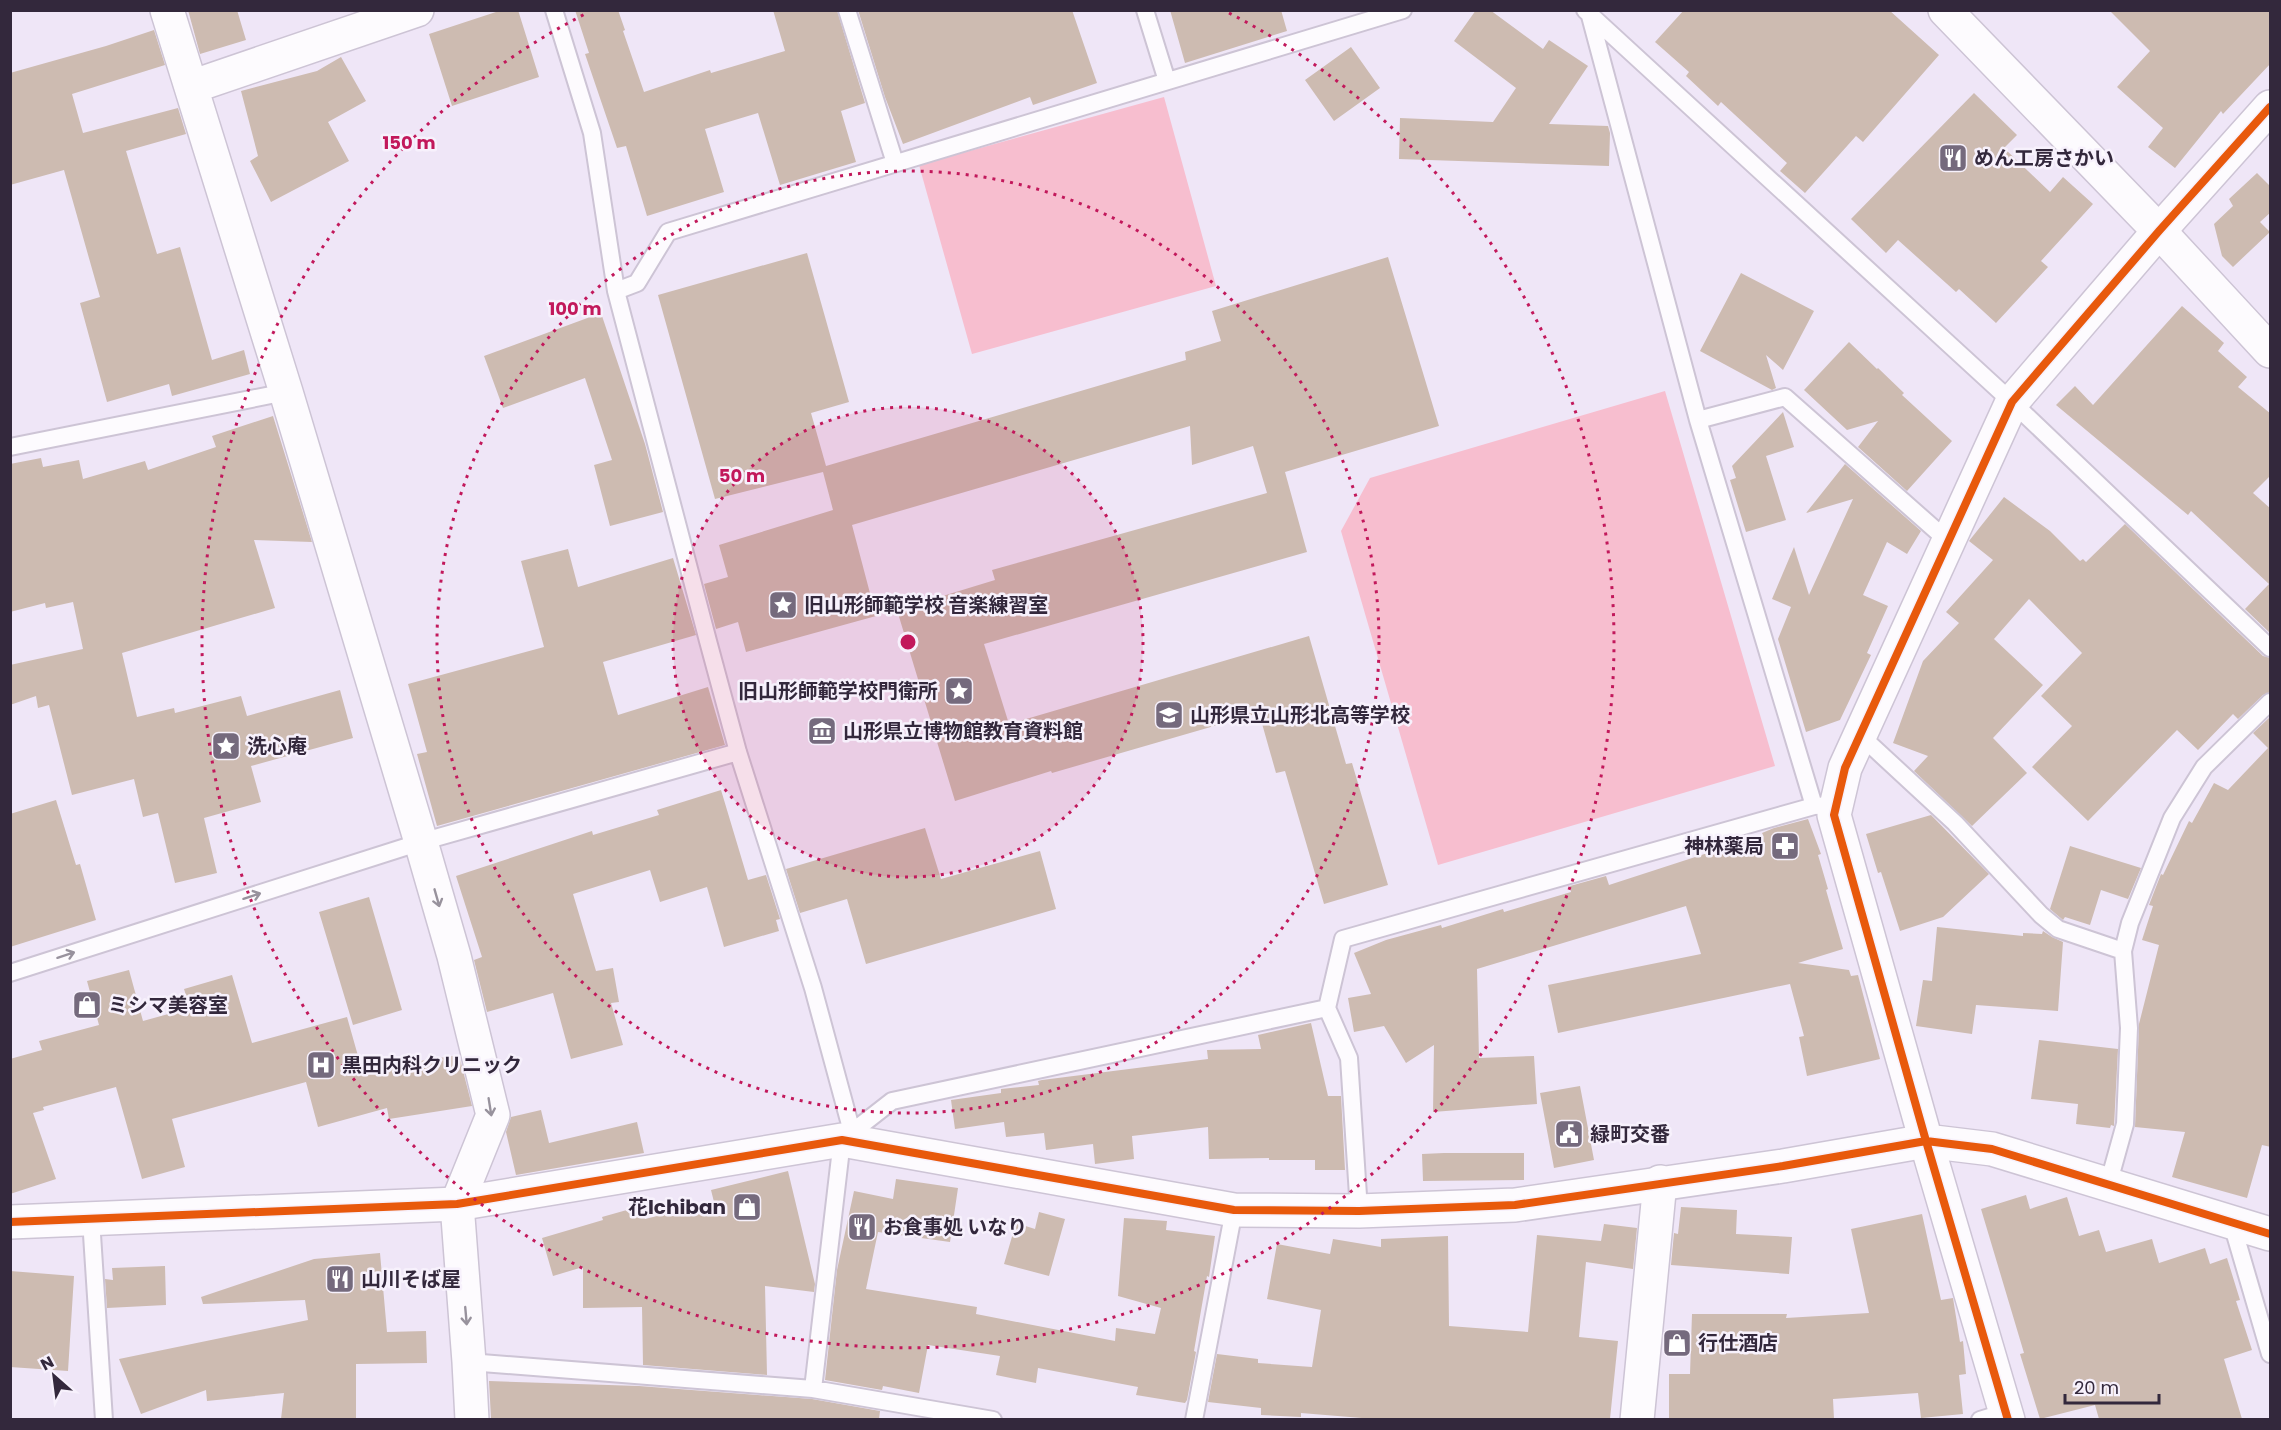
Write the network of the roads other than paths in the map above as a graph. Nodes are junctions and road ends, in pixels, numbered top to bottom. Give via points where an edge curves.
1 (167, 10) edge
2 (417, 10) edge
3 (554, 10) edge
4 (847, 10) edge
5 (1145, 10) edge
6 (1403, 10) edge
7 (1587, 13) edge
8 (1954, 14) edge
9 (1167, 81) junction
10 (191, 87) junction
11 (2271, 107) edge
12 (895, 163) junction
13 (2158, 231) junction
14 (616, 291) junction
15 (2271, 351) edge
16 (286, 392) junction
17 (2012, 402) junction
18 (1698, 420) junction
19 (10, 447) edge
20 (1948, 541) junction
21 (2271, 648) edge
22 (2271, 702) edge
23 (1860, 735) junction
24 (738, 752) junction
25 (1825, 805) junction
26 (421, 842) junction
27 (2123, 951) junction
28 (10, 973) edge
29 (1327, 1008) junction
30 (847, 1136) junction
31 (1926, 1141) junction
32 (1660, 1182) junction
33 (2108, 1185) junction
34 (457, 1204) junction
35 (1234, 1210) junction
36 (1359, 1211) junction
37 (91, 1219) junction
38 (10, 1222) edge
39 (2232, 1224) junction
40 (2269, 1229) edge
41 (2271, 1354) edge
42 (470, 1362) junction
43 (813, 1389) junction
44 (1998, 1417) edge
45 (104, 1419) edge
46 (472, 1419) edge
47 (993, 1419) edge
48 (1194, 1419) edge
49 (1637, 1419) edge

1 - 10 street
2 - 10 street
3 - 14 lane via 592,134
4 - 12 lane
5 - 9 lane
6 - 9 lane
7 - 17 lane
7 - 18 lane
8 - 13 street
9 - 12 lane
10 - 16 street
11 - 13 street
12 - 14 lane via 668,232 637,283
13 - 15 street
13 - 17 street
14 - 24 lane
16 - 19 lane
16 - 26 street
17 - 20 street
17 - 21 lane
18 - 20 lane via 1785,397
18 - 25 lane
20 - 23 street
22 - 27 lane via 2204,767 2172,819 2130,923
23 - 25 street
23 - 27 lane via 1955,823 2058,929
24 - 26 lane
24 - 30 lane via 813,988
25 - 29 lane via 1343,939
25 - 31 street via 1834,815
28 -> 26 lane
26 -> 34 street via 493,1114
27 - 33 lane via 2129,1029 2125,1124
29 - 30 lane via 892,1101
29 - 36 lane via 1349,1058
30 - 34 street
30 - 35 street
30 - 43 lane
31 - 32 street
31 - 33 street via 1992,1149
31 - 44 street
32 - 36 street via 1515,1205
32 - 49 street
33 - 39 street
34 - 37 street
34 -> 42 street
35 - 36 street
35 - 48 lane
37 - 38 street
37 - 45 lane
39 - 40 street
39 - 41 lane
42 - 43 lane
42 - 46 street
43 - 47 lane

